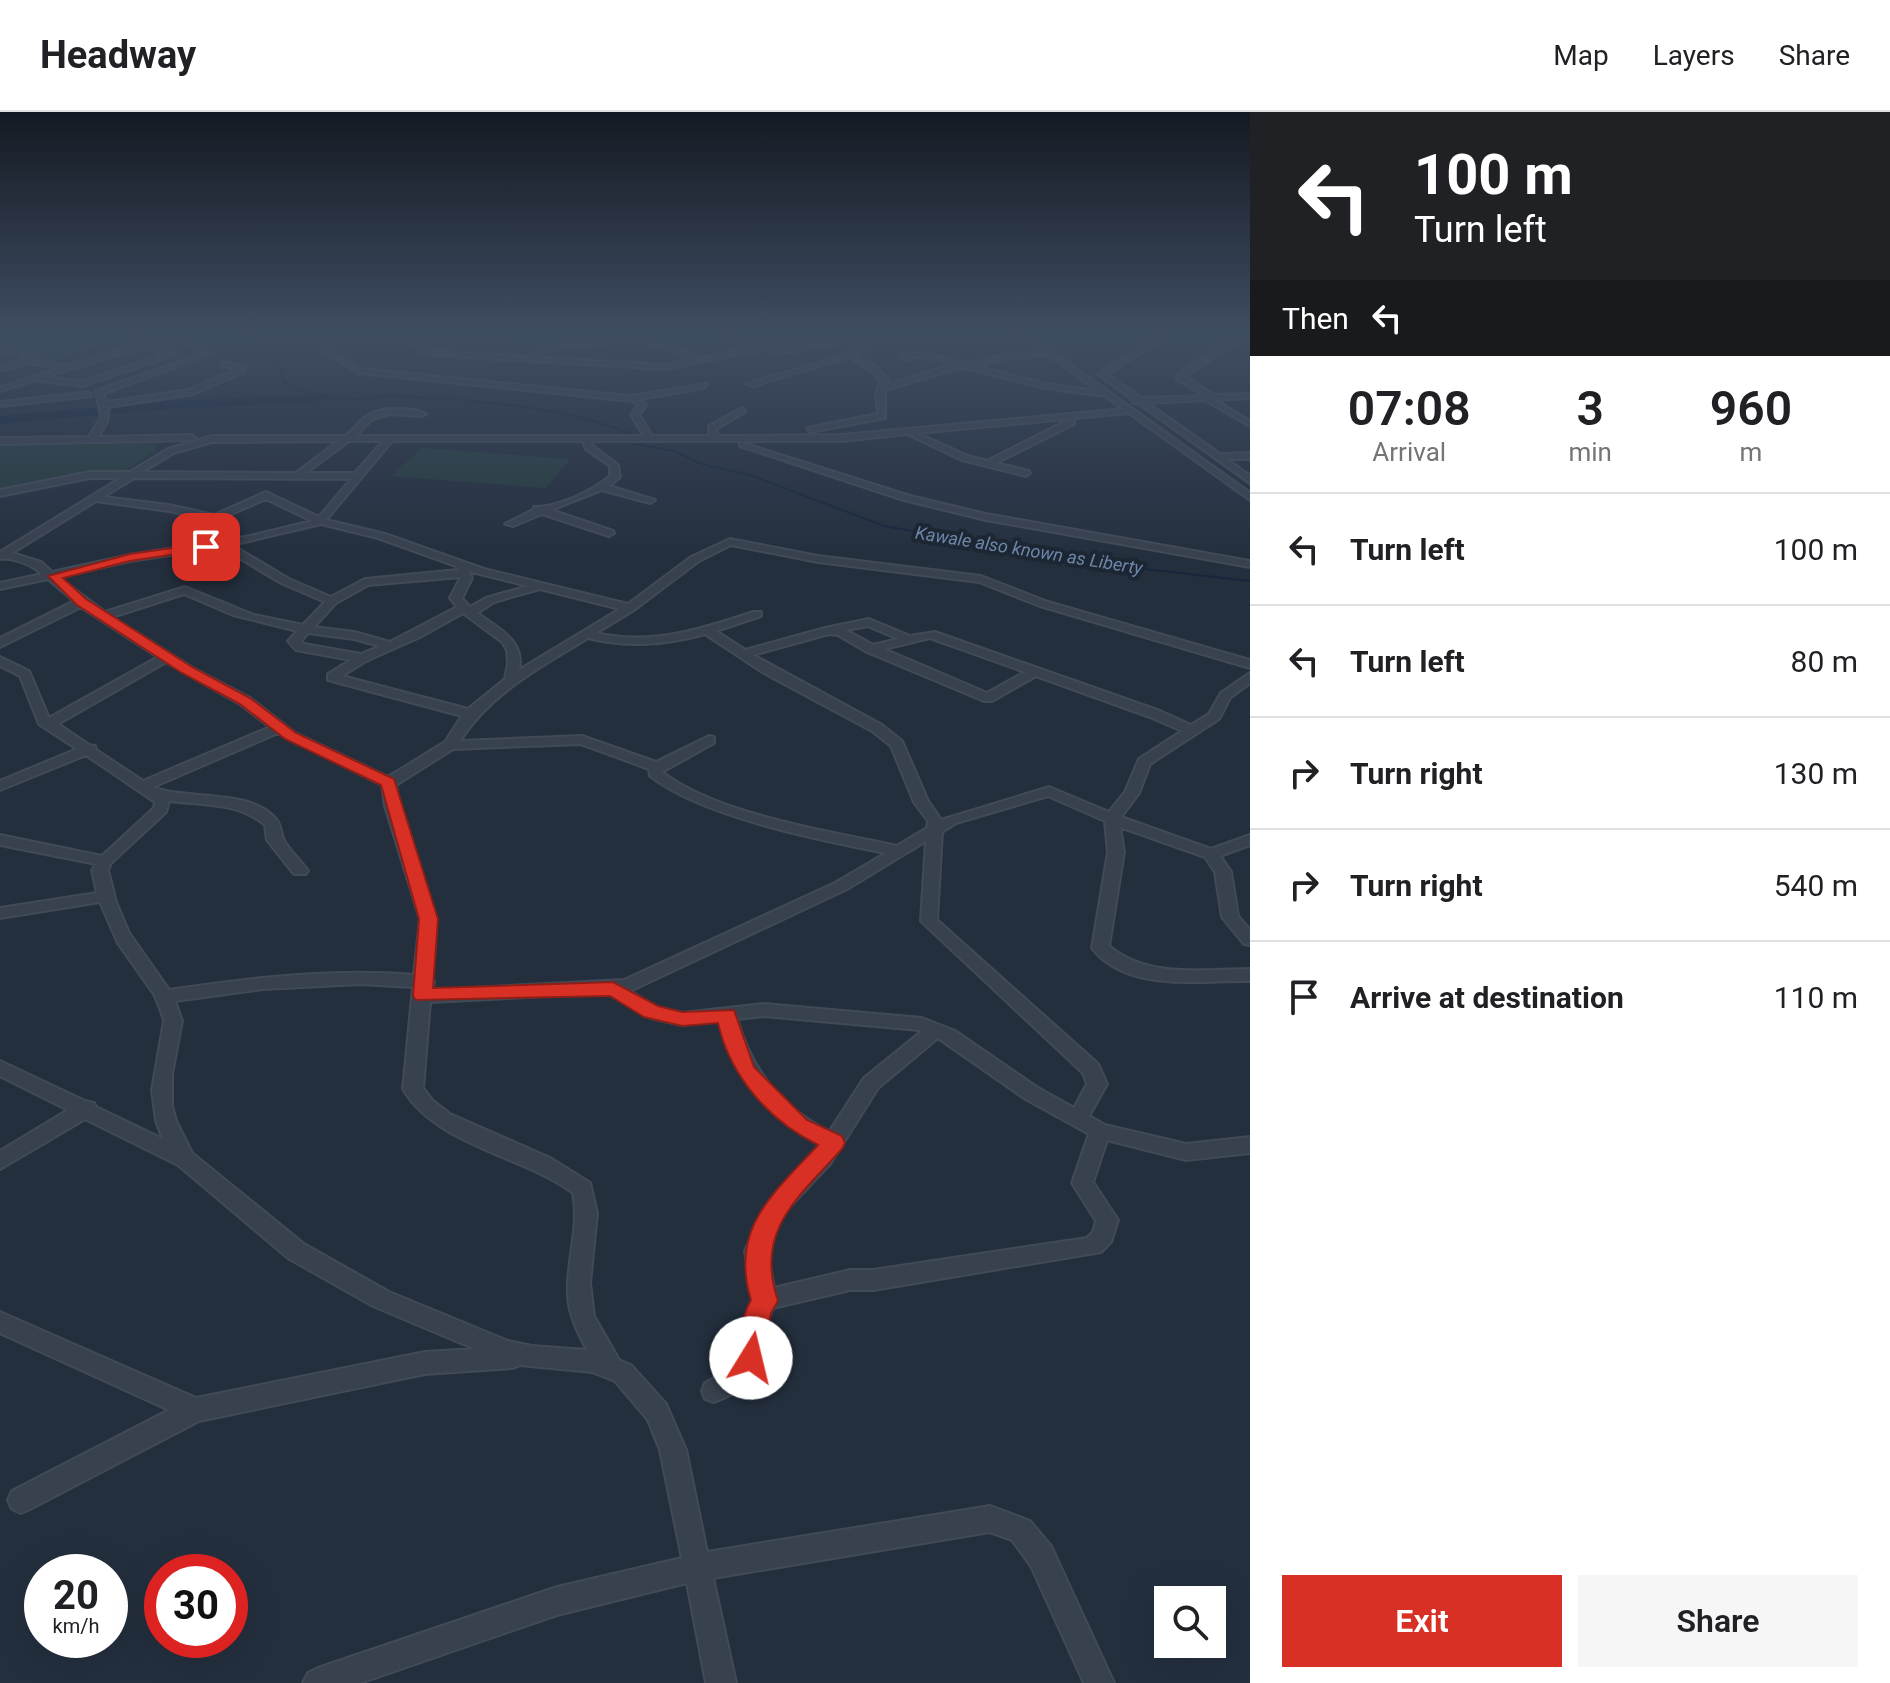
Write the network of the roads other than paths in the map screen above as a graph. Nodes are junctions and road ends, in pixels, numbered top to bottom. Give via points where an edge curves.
1 (107, 408) edge
2 (639, 408) edge
3 (881, 408) edge
4 (1126, 408) edge
5 (1147, 408) edge
6 (1226, 408) edge
7 (742, 410) dead end
8 (1130, 411) junction
9 (422, 414) dead end
10 (1072, 417) junction
11 (1250, 424) edge
12 (911, 433) junction
13 (648, 435) junction
14 (715, 436) junction
15 (348, 437) junction
16 (586, 437) junction
17 (222, 438) junction
18 (788, 438) junction
19 (389, 439) junction
20 (91, 440) junction
21 (0, 441) edge
22 (1250, 456) edge
23 (1217, 457) junction
24 (987, 464) junction
25 (300, 473) junction
26 (1026, 473) dead end
27 (134, 474) junction
28 (359, 476) junction
29 (1250, 480) edge
30 (1232, 484) junction
31 (601, 487) junction
32 (0, 493) edge
33 (1250, 497) edge
34 (93, 498) junction
35 (650, 500) dead end
36 (537, 509) junction
37 (1250, 509) edge
38 (320, 521) junction
39 (510, 524) dead end
40 (609, 533) dead end
41 (224, 544) junction
42 (1, 551) edge
43 (1250, 564) edge
44 (462, 569) junction
45 (54, 576) junction
46 (0, 586) edge
47 (550, 587) junction
48 (332, 601) junction
49 (81, 602) junction
50 (630, 608) junction
51 (466, 610) junction
52 (757, 614) dead end
53 (104, 616) junction
54 (306, 629) junction
55 (829, 630) junction
56 (709, 632) junction
57 (589, 635) junction
58 (906, 638) junction
59 (0, 643) edge
60 (390, 646) junction
61 (871, 649) junction
62 (743, 654) junction
63 (166, 657) junction
64 (362, 658) junction
65 (1250, 664) edge
66 (3, 665) edge
67 (1033, 672) junction
68 (1250, 677) edge
69 (511, 680) junction
70 (470, 714) junction
71 (49, 724) junction
72 (278, 728) junction
73 (1191, 730) junction
74 (709, 740) dead end
75 (450, 745) junction
76 (90, 749) junction
77 (657, 767) junction
78 (389, 783) junction
79 (0, 786) edge
80 (149, 790) junction
81 (1112, 819) junction
82 (935, 829) junction
83 (0, 840) edge
84 (1250, 840) edge
85 (901, 851) junction
86 (1211, 854) junction
87 (105, 861) junction
88 (300, 871) dead end
89 (107, 896) junction
90 (0, 913) edge
91 (1250, 940) edge
92 (1250, 975) edge
93 (424, 989) junction
94 (613, 989) junction
95 (166, 996) junction
96 (727, 1015) junction
97 (937, 1029) junction
98 (0, 1068) edge
99 (87, 1108) junction
100 (1077, 1120) junction
101 (1100, 1131) junction
102 (834, 1143) junction
103 (1250, 1145) edge
104 (185, 1159) junction
105 (0, 1161) edge
106 (765, 1301) junction
107 (0, 1322) edge
108 (532, 1357) junction
109 (609, 1365) junction
110 (714, 1391) dead end
111 (195, 1410) junction
112 (21, 1500) dead end
113 (699, 1567) junction
114 (318, 1683) edge
115 (721, 1683) edge
116 (1099, 1683) edge

1 - 20 street
2 - 13 street via 635,415
3 - 18 street via 881,417
4 - 8 street
5 - 23 street
6 - 11 street
7 - 14 street via 712,428
8 - 10 street
8 - 30 street
9 - 15 street via 378,414
10 - 12 street
10 - 24 street via 1040,440
12 - 18 street
12 - 24 street
13 - 14 street
13 - 16 street
14 - 18 street
14 - 43 street via 907,498 986,517
15 - 17 street
15 - 19 street
15 - 25 street
16 - 19 street
16 - 31 street via 589,447 617,469 612,481
17 - 20 street
17 - 27 street via 178,447
19 - 28 street
20 - 21 street
22 - 23 street
23 - 29 street
24 - 26 street
25 - 27 street
25 - 28 street
27 - 32 street via 67,477
27 - 34 street
28 - 38 street
30 - 33 street
30 - 37 street
31 - 35 street
31 - 36 street
34 - 38 street via 215,518 266,495
34 - 42 street
36 - 39 street
36 - 40 street
38 - 41 street
38 - 44 street via 381,536
41 - 45 street
41 - 48 street via 285,581
42 - 45 street via 33,561
44 - 47 street
44 - 48 street via 375,580
44 - 51 street via 465,584 456,598
45 - 46 street
45 - 49 street
47 - 50 street
47 - 51 street
48 - 54 street
49 - 53 street
49 - 59 street
50 - 57 street
50 - 65 street via 695,559 724,543 737,543 981,579 1044,604
51 - 60 street
51 - 69 street via 513,648 517,664
52 - 56 street
53 - 54 street via 181,590 250,617
53 - 63 street
54 - 60 street
54 - 64 street via 296,645
55 - 58 street via 869,622
55 - 61 street
55 - 62 street
56 - 57 street via 623,639
56 - 62 street
57 - 69 street
58 - 61 street
58 - 67 street via 931,634
60 - 64 street
61 - 67 street via 988,698
62 - 82 street via 855,714 897,744
63 - 71 street
63 - 72 street via 245,701
64 - 70 street via 332,677
66 - 71 street via 25,674 37,711
67 - 73 street
68 - 73 street via 1225,696 1218,713
69 - 70 street
70 - 75 street
71 - 76 street
72 - 78 street
72 - 80 street
73 - 81 street via 1144,762 1132,793
74 - 77 street
75 - 77 street via 582,740
75 - 78 street
76 - 79 street
76 - 80 street
77 - 85 street via 659,779 718,804
78 - 93 street via 428,919
80 - 87 street via 162,800 161,809
80 - 88 street via 259,813 272,823 275,840
81 - 82 street via 1049,791
81 - 86 street
81 - 92 street via 1116,852 1100,948 1134,970 1163,976
82 - 85 street
82 - 100 street via 929,921 1091,1069 1097,1084
83 - 87 street
84 - 86 street
85 - 94 street via 811,901
86 - 91 street via 1223,872 1230,917
87 - 89 street via 100,870
89 - 90 street
89 - 95 street via 121,934
93 - 94 street
93 - 95 street via 388,978 319,978
93 - 109 street via 413,1089 423,1106 583,1189 588,1218 580,1307
94 - 96 street via 651,1012 682,1019
95 - 104 street via 173,1021 160,1105
96 - 97 street via 779,1011
96 - 102 street via 746,1072 799,1126
97 - 100 street
97 - 102 street via 871,1083
98 - 99 street
99 - 104 street
99 - 105 street
100 - 101 street
101 - 103 street via 1186,1152
101 - 106 street via 1082,1183 1107,1220 1103,1236 1093,1246 850,1280
102 - 106 street via 774,1210 766,1233 758,1238 758,1280
104 - 108 street via 296,1251 381,1299 458,1333
106 - 110 street via 758,1311 751,1358
107 - 111 street
108 - 109 street
108 - 111 street via 425,1363
109 - 113 street via 646,1395 665,1429
111 - 112 street
113 - 114 street via 557,1601
113 - 115 street
113 - 116 street via 990,1519 1021,1530 1041,1556

